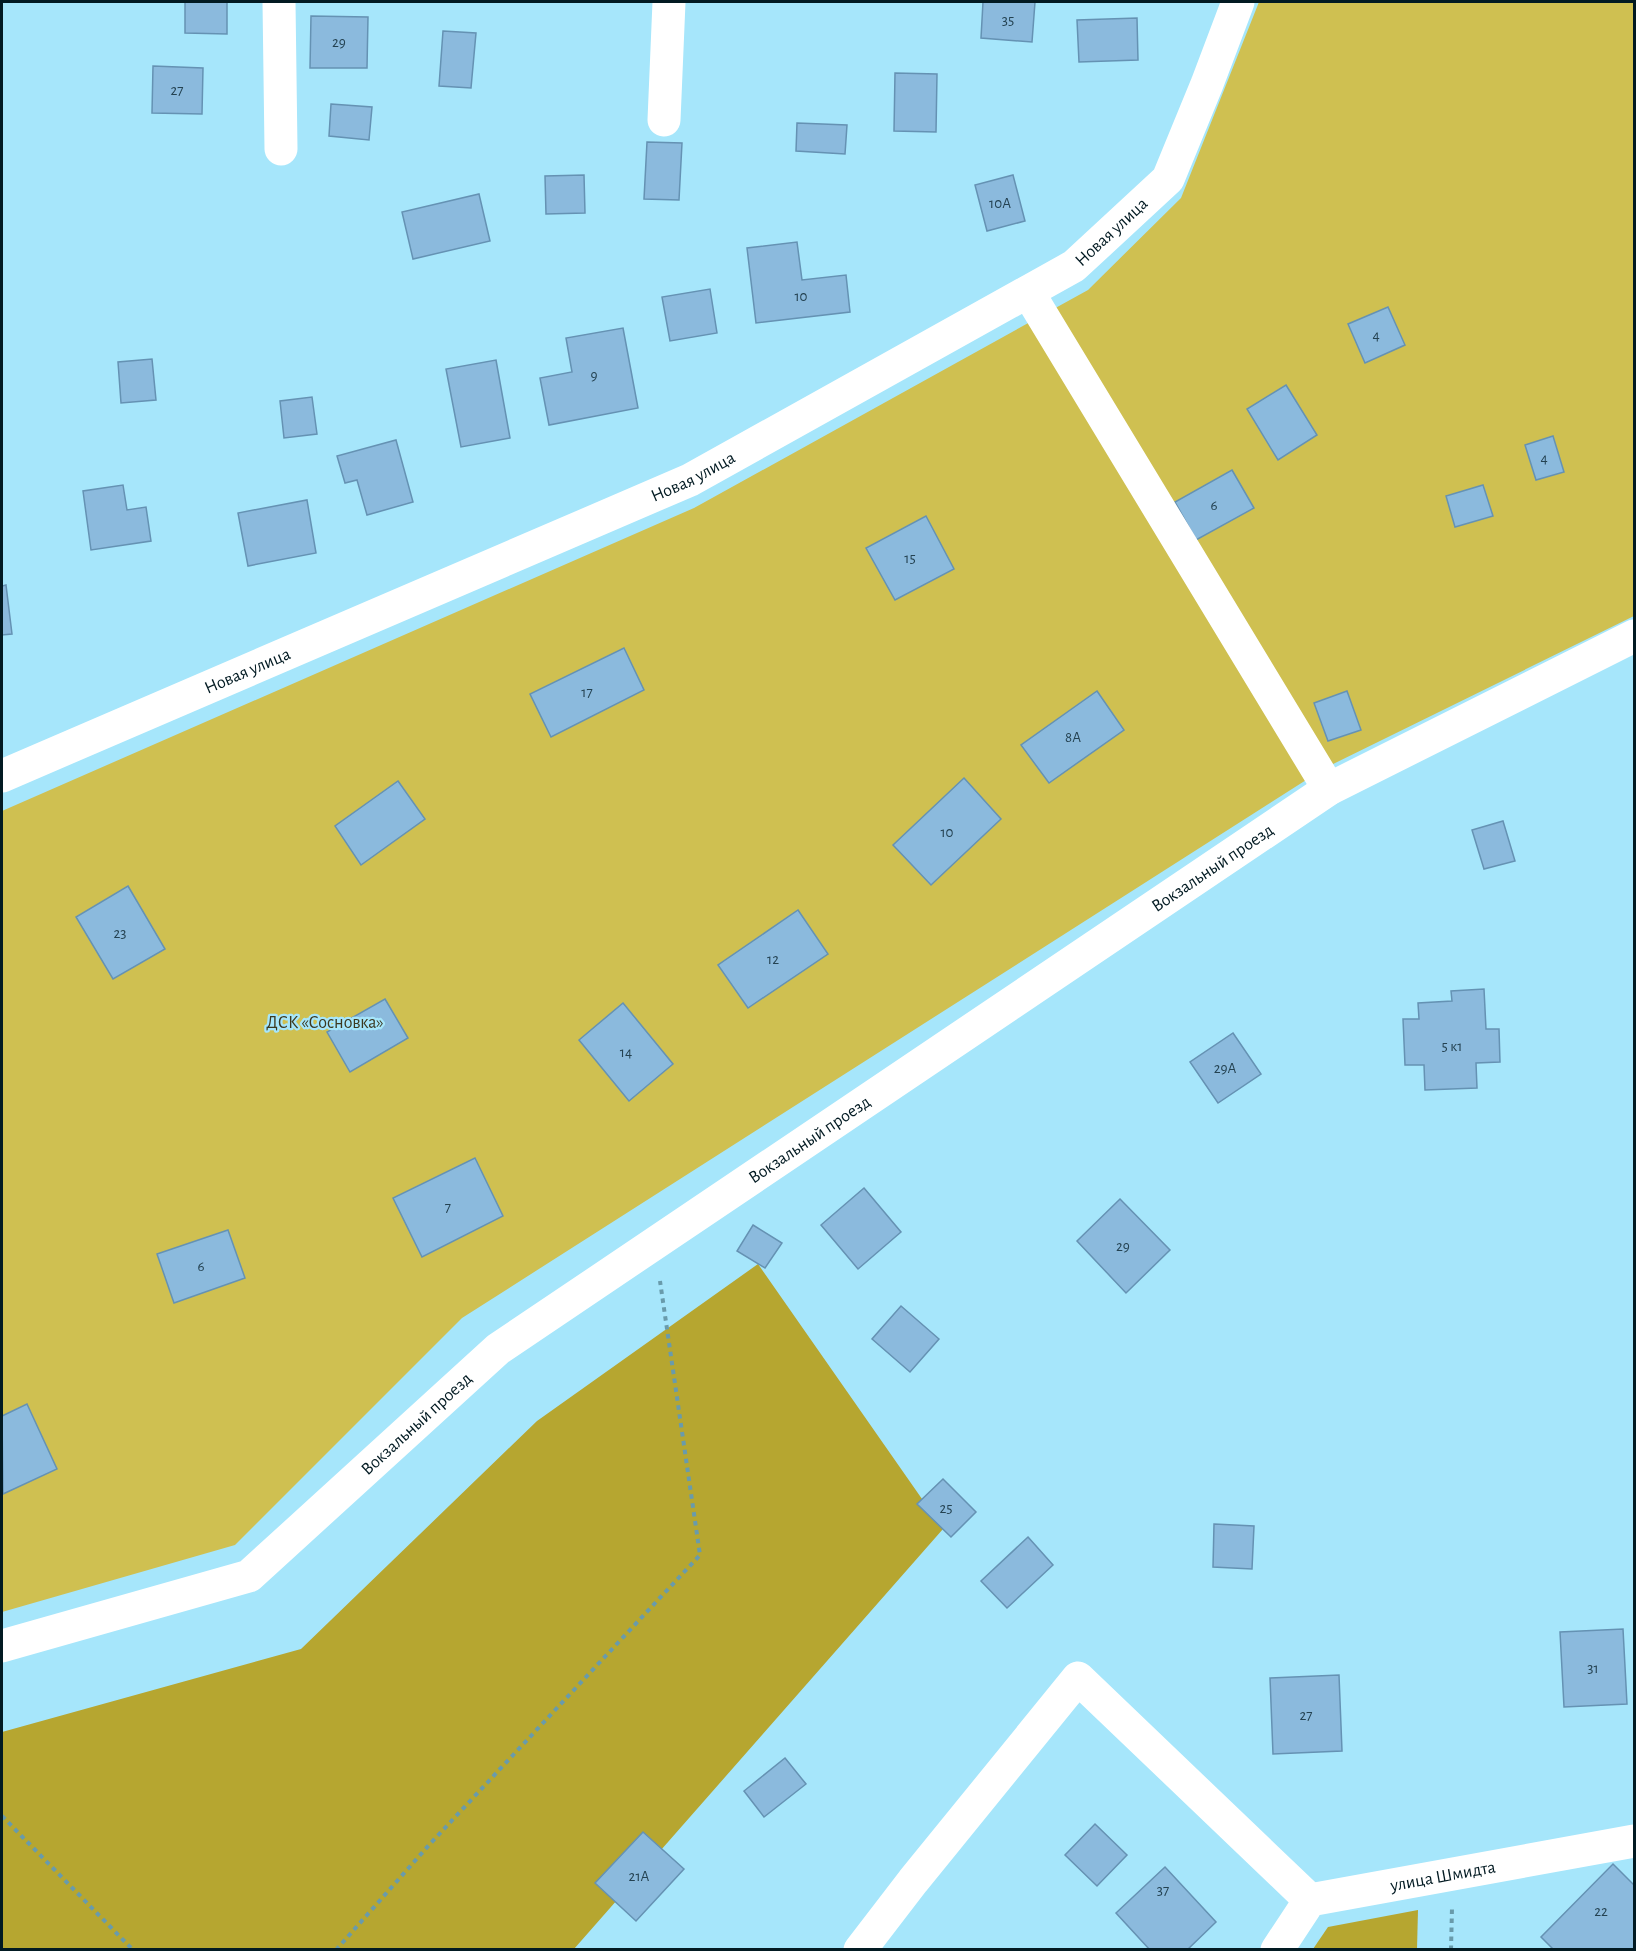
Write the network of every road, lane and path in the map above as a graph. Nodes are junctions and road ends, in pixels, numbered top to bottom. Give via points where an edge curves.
1 (279, 2) edge
2 (669, 2) edge
3 (1238, 2) edge
4 (664, 120) dead end
5 (281, 149) dead end
6 (1028, 292) junction
7 (1635, 636) edge
8 (2, 776) edge
9 (1329, 789) junction
10 (654, 1244) junction
11 (2, 1646) edge
12 (2, 1816) edge
13 (1635, 1841) edge
14 (1310, 1900) junction
15 (132, 1950) edge
16 (336, 1950) edge
17 (860, 1950) edge
18 (1277, 1950) edge

1 - 5 street
2 - 4 street
3 - 6 street, Новая улица via 1168,179 1074,266
6 - 8 street, Новая улица via 690,480
6 - 9 street
7 - 9 street, Вокзальный проезд
9 - 10 street, Вокзальный проезд
10 - 11 street, Вокзальный проезд via 498,1349 249,1576
10 - 16 path via 700,1555
12 - 15 path
13 - 14 street, улица Шмидта
14 - 17 street via 1078,1678
14 - 18 street

